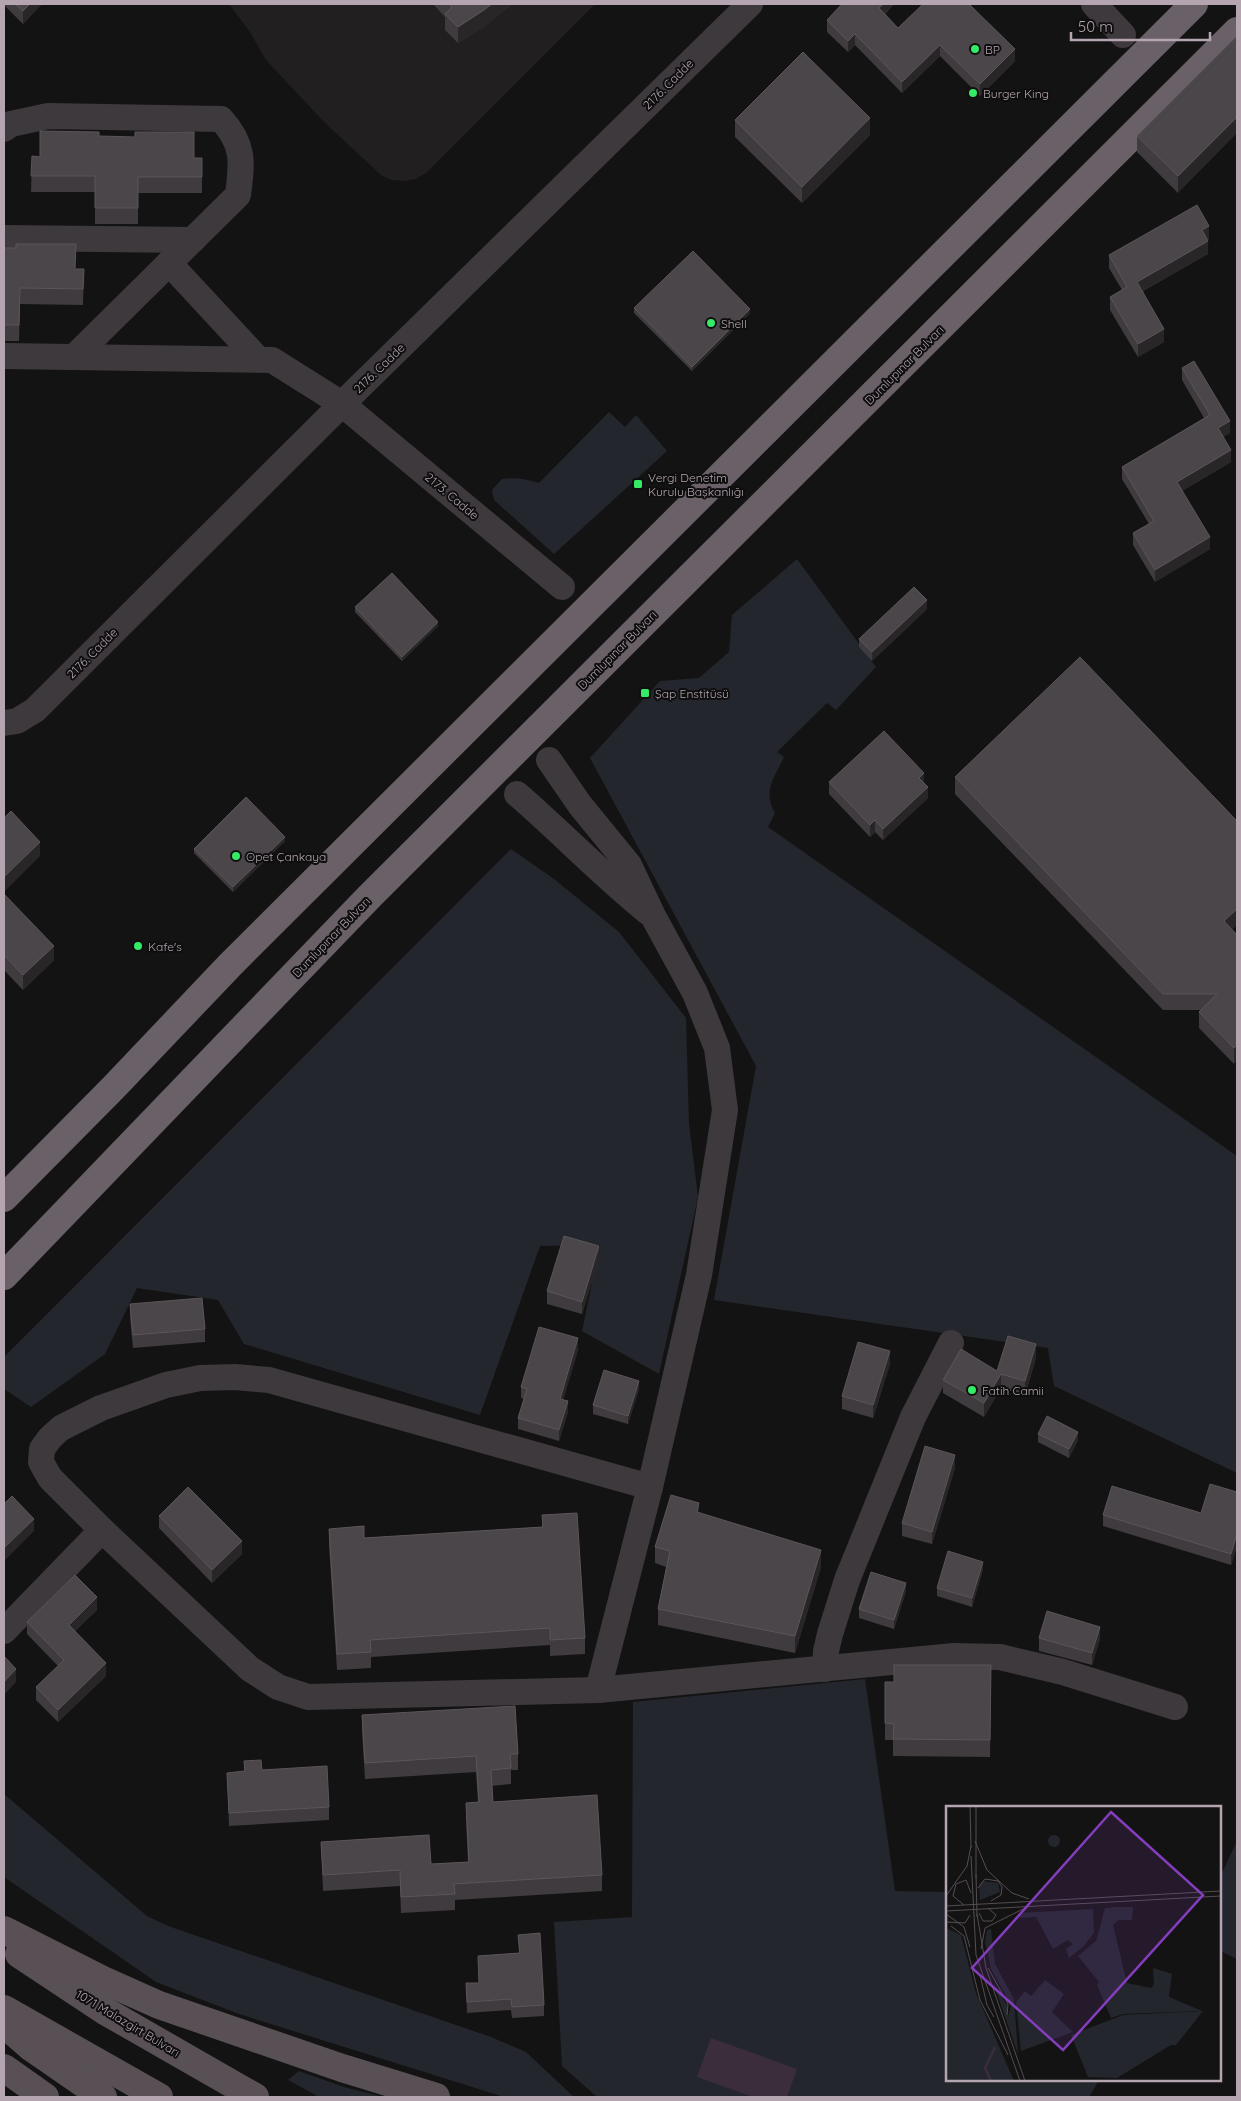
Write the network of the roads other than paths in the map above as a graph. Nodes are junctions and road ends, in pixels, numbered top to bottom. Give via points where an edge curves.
1 (750, 4) edge
2 (1094, 4) edge
3 (1194, 4) edge
4 (1237, 31) edge
5 (1123, 35) dead end
6 (4, 129) edge
7 (4, 238) edge
8 (193, 240) junction
9 (169, 263) junction
10 (4, 356) edge
11 (74, 357) junction
12 (258, 360) junction
13 (342, 404) junction
14 (562, 587) dead end
15 (4, 723) edge
16 (549, 760) dead end
17 (517, 794) dead end
18 (653, 916) junction
19 (113, 1088) junction
20 (4, 1170) edge
21 (4, 1198) edge
22 (5, 1276) edge
23 (951, 1343) dead end
24 (650, 1487) junction
25 (102, 1530) junction
26 (4, 1631) edge
27 (825, 1669) junction
28 (598, 1690) junction
29 (1175, 1707) dead end
30 (4, 1930) edge
31 (4, 1943) edge
32 (4, 2009) edge
33 (4, 2024) edge
34 (4, 2068) edge
35 (40, 2094) edge
36 (103, 2097) edge
37 (159, 2097) edge
38 (255, 2097) edge
39 (436, 2097) edge

1 - 13 street, 2176. Cadde
2 - 5 street
3 - 19 highway via 230,965
4 - 22 highway, Dumlupınar Bulvarı via 369,897
6 - 8 street via 11,124 48,116 221,119 233,132 242,160 238,195
7 - 8 street
8 - 9 street
9 - 11 street
9 - 12 street
10 - 11 street, 2173. Cadde
11 - 12 street, 2173. Cadde
12 - 13 street, 2173. Cadde via 272,360
13 - 14 street, 2173. Cadde
13 - 15 street, 2176. Cadde via 35,710 17,721
16 - 18 street via 628,865
17 - 18 street via 613,884
18 - 24 street via 694,992 717,1048 725,1110 699,1274
19 - 20 highway
19 - 21 highway
23 - 27 street via 914,1417 847,1580 830,1634
24 - 25 street via 269,1380 200,1378 166,1385 101,1408 61,1428 42,1449 41,1462 50,1478
24 - 28 street
25 - 26 street
25 - 28 street via 250,1669 278,1687 308,1697
27 - 28 street
27 - 29 street via 954,1656 1000,1657 1063,1672
30 - 39 main road via 158,2005
31 - 38 main road, 1071 Malazgirt Bulvarı via 105,2011
32 - 37 main road
33 - 36 main road via 32,2048
34 - 35 main road

